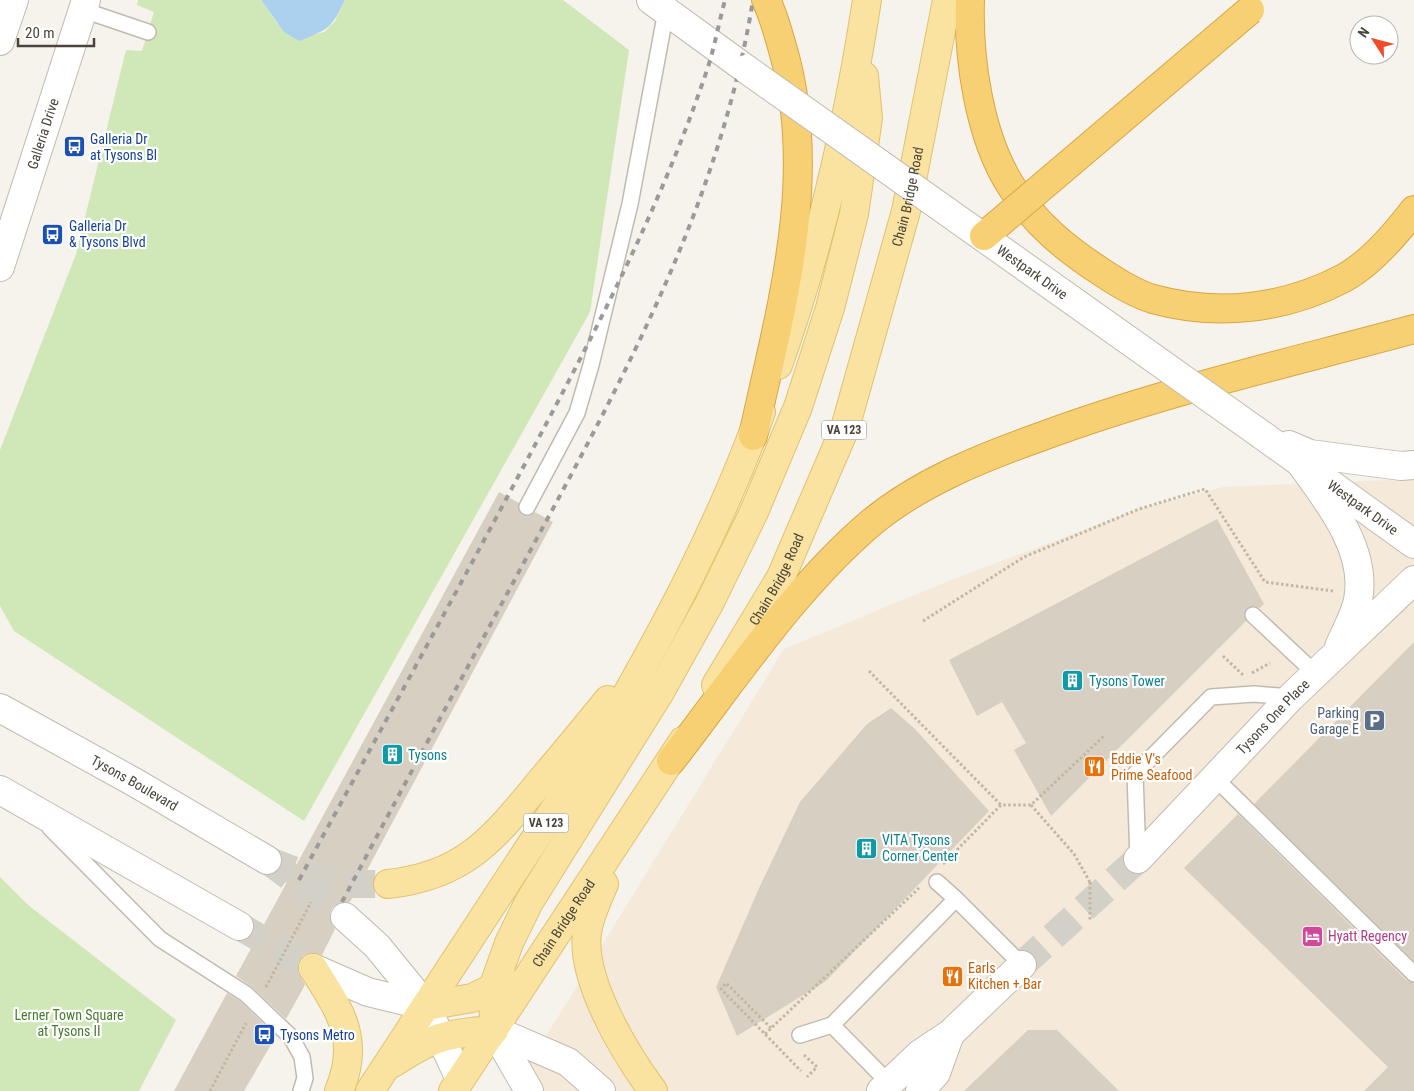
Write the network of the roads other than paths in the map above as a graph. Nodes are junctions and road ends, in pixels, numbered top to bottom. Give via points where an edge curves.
1 (14, 0) edge
2 (766, 0) edge
3 (867, 0) edge
4 (947, 0) edge
5 (970, 0) edge
6 (1261, 0) edge
7 (84, 5) edge
8 (658, 5) edge
9 (148, 32) dead end
10 (0, 41) edge
11 (860, 44) junction
12 (1414, 210) edge
13 (984, 236) junction
14 (0, 268) edge
15 (1414, 329) edge
16 (1262, 435) junction
17 (752, 436) junction
18 (1299, 461) junction
19 (1414, 465) edge
20 (527, 507) dead end
21 (1414, 544) edge
22 (1414, 580) edge
23 (1253, 615) dead end
24 (660, 637) junction
25 (1336, 656) junction
26 (1316, 674) junction
27 (1290, 697) junction
28 (3, 708) edge
29 (671, 761) junction
30 (1216, 779) junction
31 (0, 790) edge
32 (32, 810) junction
33 (634, 818) junction
34 (1138, 859) joint
35 (267, 860) dead end
36 (933, 878) road end
37 (388, 884) tunnel mouth
38 (956, 899) junction
39 (345, 917) tunnel mouth
40 (240, 926) tunnel mouth
41 (544, 955) junction
42 (1022, 965) joint
43 (313, 968) joint
44 (1414, 974) edge
45 (493, 988) junction
46 (426, 1006) junction
47 (832, 1025) junction
48 (494, 1030) junction
49 (950, 1034) junction
50 (800, 1035) dead end
51 (441, 1036) junction
52 (377, 1080) edge
53 (457, 1085) edge
54 (885, 1087) edge
55 (301, 1091) edge
56 (339, 1091) edge
57 (529, 1091) edge
58 (601, 1091) edge
59 (653, 1091) edge
60 (920, 1091) edge

1 - 10 street
2 - 17 highway via 792,79 799,144 798,187 787,281
3 - 11 main road, VA 123
4 - 29 main road, Chain Bridge Road / VA 123 via 906,211 845,428 781,577
5 - 12 highway via 973,66 982,111 1010,184 1032,214 1070,252 1117,282 1152,299 1198,308 1231,309 1288,301 1345,277 1392,240
6 - 13 highway, bridge
7 - 9 lane
7 - 14 street, Galleria Drive
8 - 13 street, Westpark Drive, bridge
8 - 20 lane via 630,204 591,365 577,413
11 - 17 main road, VA 123 via 820,232 793,325
11 - 45 main road via 868,118 854,214 830,308 798,407 754,512 708,604 660,692 529,902 509,942
13 - 16 street, Westpark Drive, bridge
15 - 29 highway via 1103,414 982,458 921,489 874,521 812,578
16 - 18 street, Westpark Drive
16 - 19 street via 1310,454
17 - 24 main road, VA 123 via 708,542
18 - 21 street, Westpark Drive
18 - 25 street via 1332,508 1358,561 1358,600
22 - 25 street, Tysons One Place
23 - 26 lane
24 - 37 main road via 498,834 473,855 446,870 411,882
24 - 46 main road, VA 123 via 607,729
25 - 26 street, Tysons One Place
26 - 27 street, Tysons One Place
27 - 30 street, Tysons One Place
27 - 34 lane via 1254,694 1211,697 1135,774
28 - 35 street, Tysons Boulevard
29 - 33 main road, Chain Bridge Road / VA 123
30 - 34 street, Tysons One Place
30 - 44 lane
31 - 32 street
32 - 40 street
32 - 55 lane via 160,939 246,994 290,1037 302,1057 305,1078
33 - 41 main road, Chain Bridge Road / VA 123
33 - 59 main road via 588,928 589,966 604,1012
36 - 38 lane
38 - 42 lane
38 - 47 lane
39 - 46 street via 377,946
41 - 45 main road via 518,977
41 - 48 main road, Chain Bridge Road / VA 123
42 - 49 street
43 - 46 street via 368,992
43 - 56 main road via 336,1005 349,1037 347,1073
45 - 46 main road via 472,998
45 - 48 main road
46 - 51 street
46 - 52 main road, VA 123
47 - 50 lane
47 - 54 lane
48 - 51 main road
48 - 53 main road, Chain Bridge Road / VA 123
48 - 57 street
48 - 58 street via 568,1062
49 - 54 street via 920,1054
49 - 60 street via 936,1073
51 - 52 main road via 415,1048
51 - 53 street

